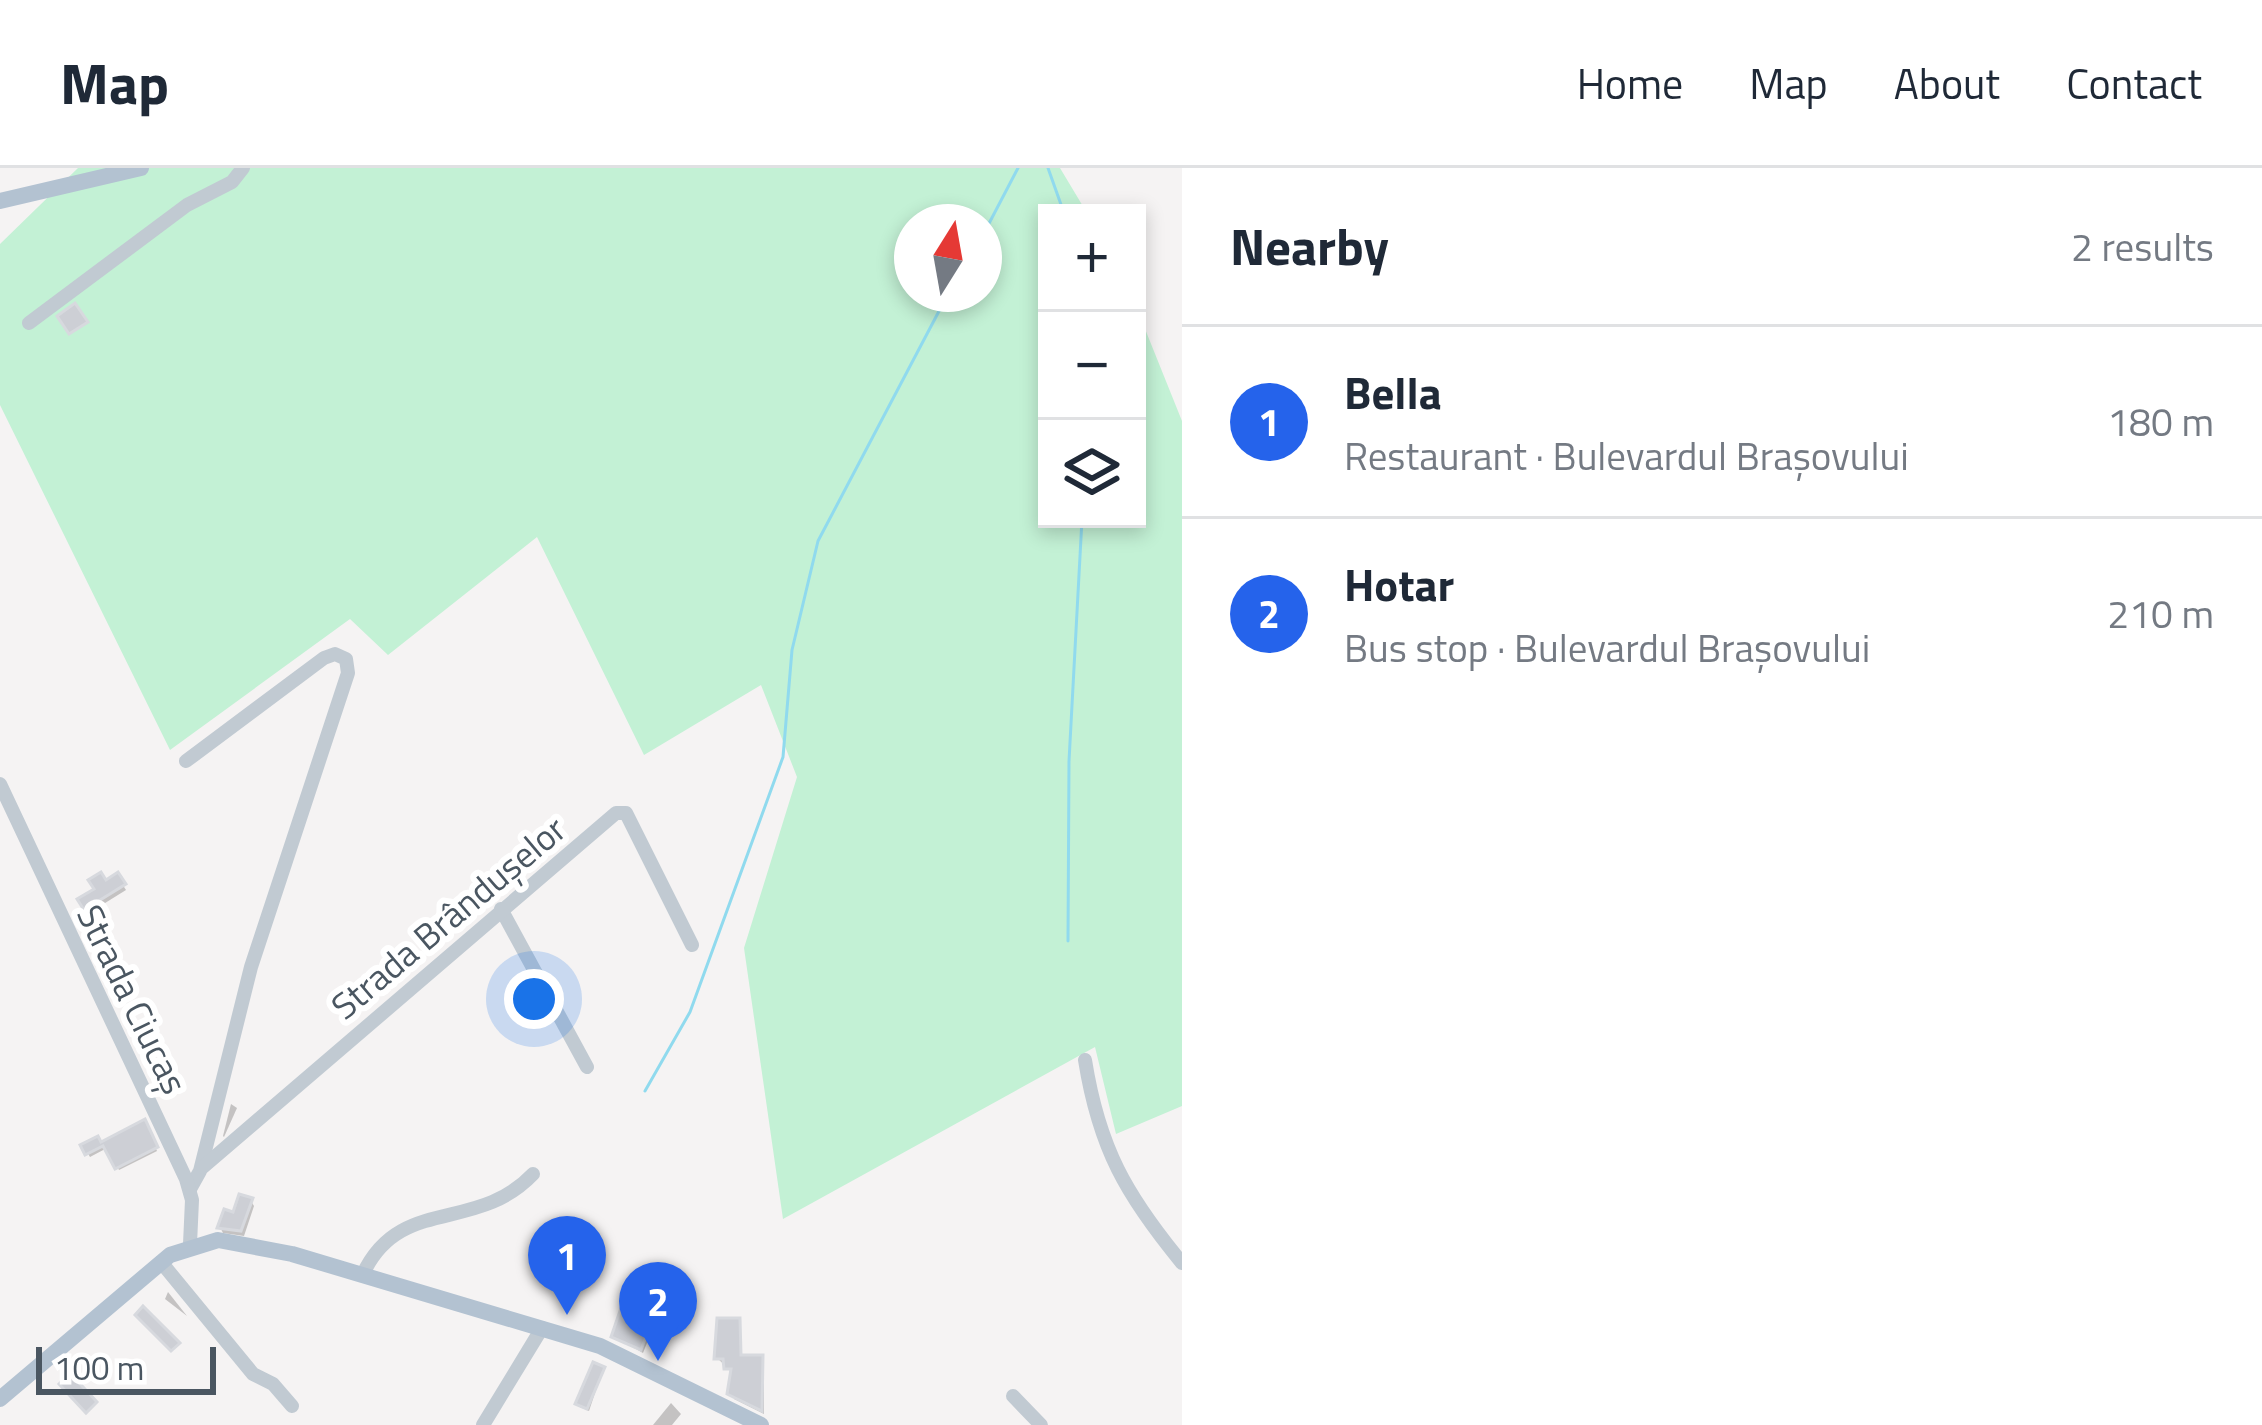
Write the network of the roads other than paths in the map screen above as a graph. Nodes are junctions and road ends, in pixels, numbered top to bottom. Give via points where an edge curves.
1 (141, 168) edge
2 (243, 168) edge
3 (0, 201) edge
4 (29, 323) dead end
5 (186, 761) dead end
6 (0, 784) edge
7 (501, 909) junction
8 (692, 945) dead end
9 (1084, 1060) dead end
10 (587, 1067) dead end
11 (200, 1171) junction
12 (532, 1174) dead end
13 (190, 1189) junction
14 (190, 1244) junction
15 (161, 1262) junction
16 (1182, 1263) edge
17 (363, 1274) junction
18 (542, 1328) junction
19 (1013, 1396) dead end
20 (0, 1399) edge
21 (292, 1406) dead end
22 (483, 1425) edge
23 (761, 1425) edge
24 (1041, 1425) edge

1 - 3 main road
2 - 4 street
5 - 11 street, Strada Brândușelor via 330,655 346,659 348,673 251,967
6 - 13 street, Strada Ciucaș
7 - 8 street, Strada Brândușelor via 621,811
7 - 10 street
7 - 11 street, Strada Brândușelor
9 - 16 street via 1107,1154
11 - 13 street, Strada Brândușelor
12 - 17 street via 496,1204 393,1233
13 - 14 street, Strada Ciucaș
14 - 15 main road
14 - 17 main road via 248,1243
15 - 20 main road
15 - 21 street via 253,1373
17 - 18 main road
18 - 22 street
18 - 23 main road via 621,1354
19 - 24 street

